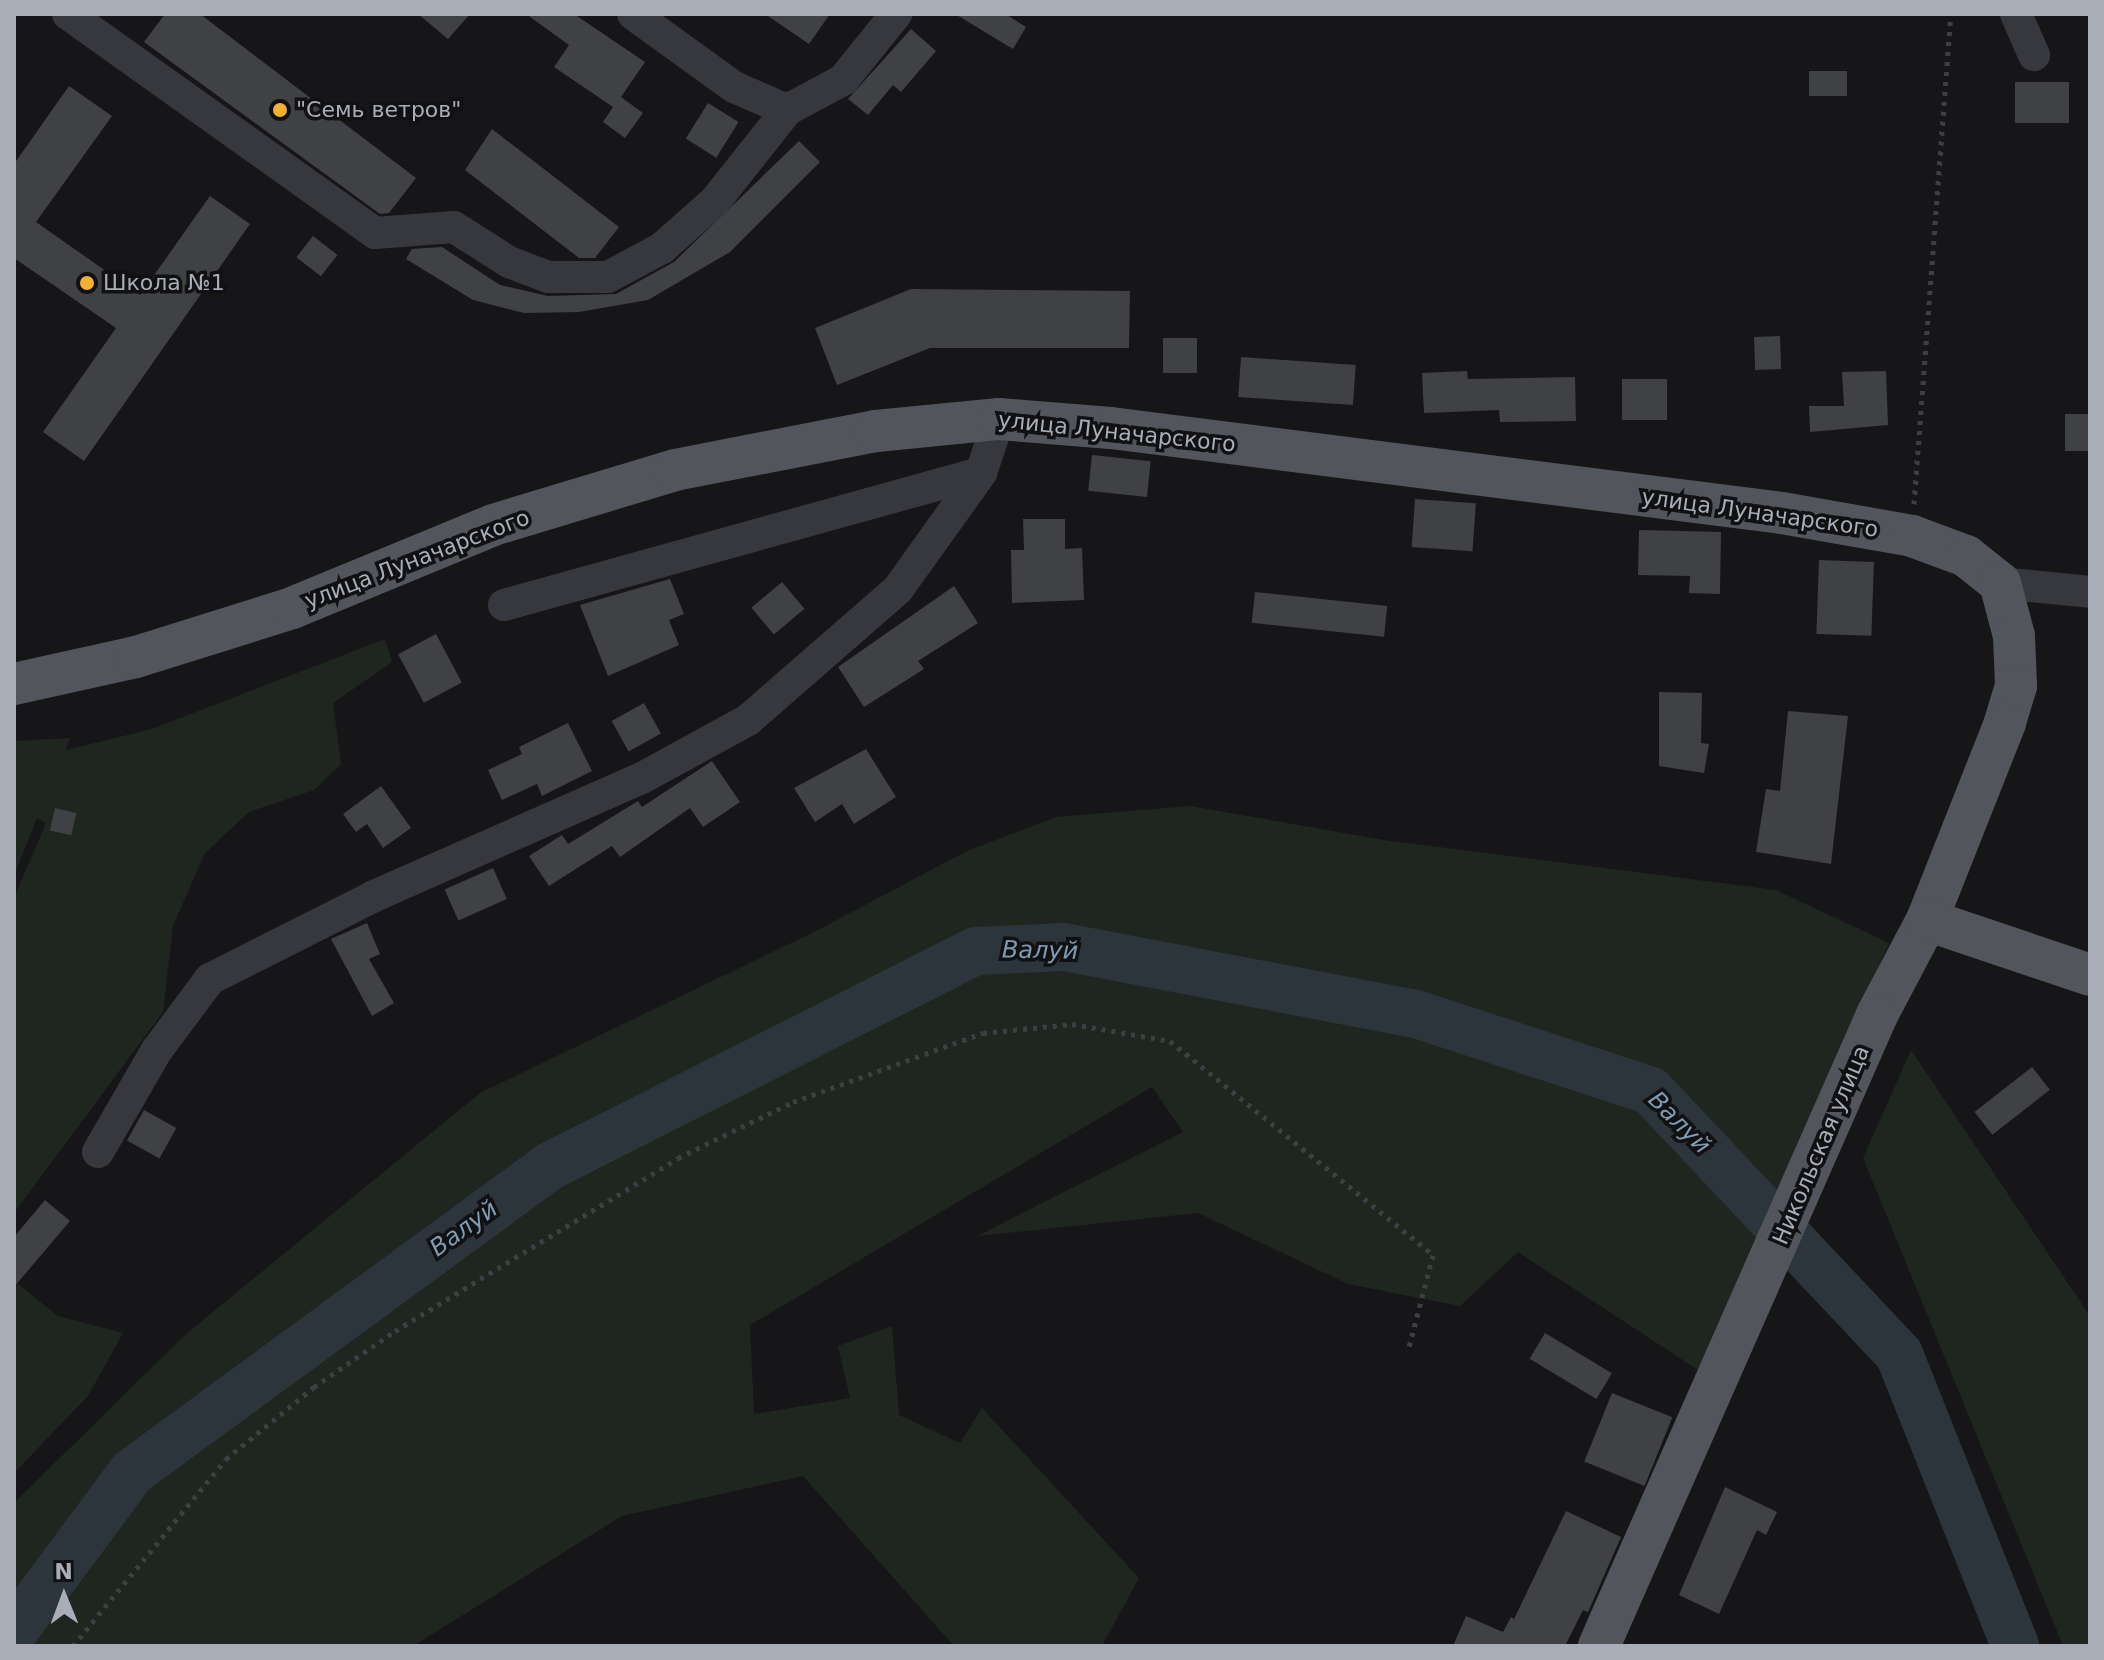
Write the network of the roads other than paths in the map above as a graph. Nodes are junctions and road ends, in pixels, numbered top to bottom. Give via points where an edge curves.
1 (68, 14) edge
2 (633, 14) edge
3 (896, 14) edge
4 (2016, 14) edge
5 (2034, 55) dead end
6 (787, 110) junction
7 (999, 419) junction
8 (981, 473) junction
9 (2000, 583) junction
10 (2090, 592) edge
11 (504, 605) dead end
12 (14, 684) edge
13 (1927, 920) junction
14 (2090, 975) edge
15 (98, 1152) dead end
16 (1599, 1646) edge

1 - 6 street via 375,233 454,227 509,262 548,277 608,277 662,248 715,201
2 - 6 street via 734,87
3 - 6 street via 843,80
4 - 5 street
7 - 8 street
7 - 9 main road, улица Луначарского via 1127,430 1750,509 1912,536 1966,556
7 - 12 main road, улица Луначарского via 876,431 675,470 493,525 292,608 136,657
8 - 11 street
8 - 15 street via 898,589 748,720 642,778 372,897 210,979 157,1050
9 - 10 street
9 - 13 main road, Никольская улица via 2014,636 2016,686
13 - 14 main road
13 - 16 main road, Никольская улица via 1877,1015

